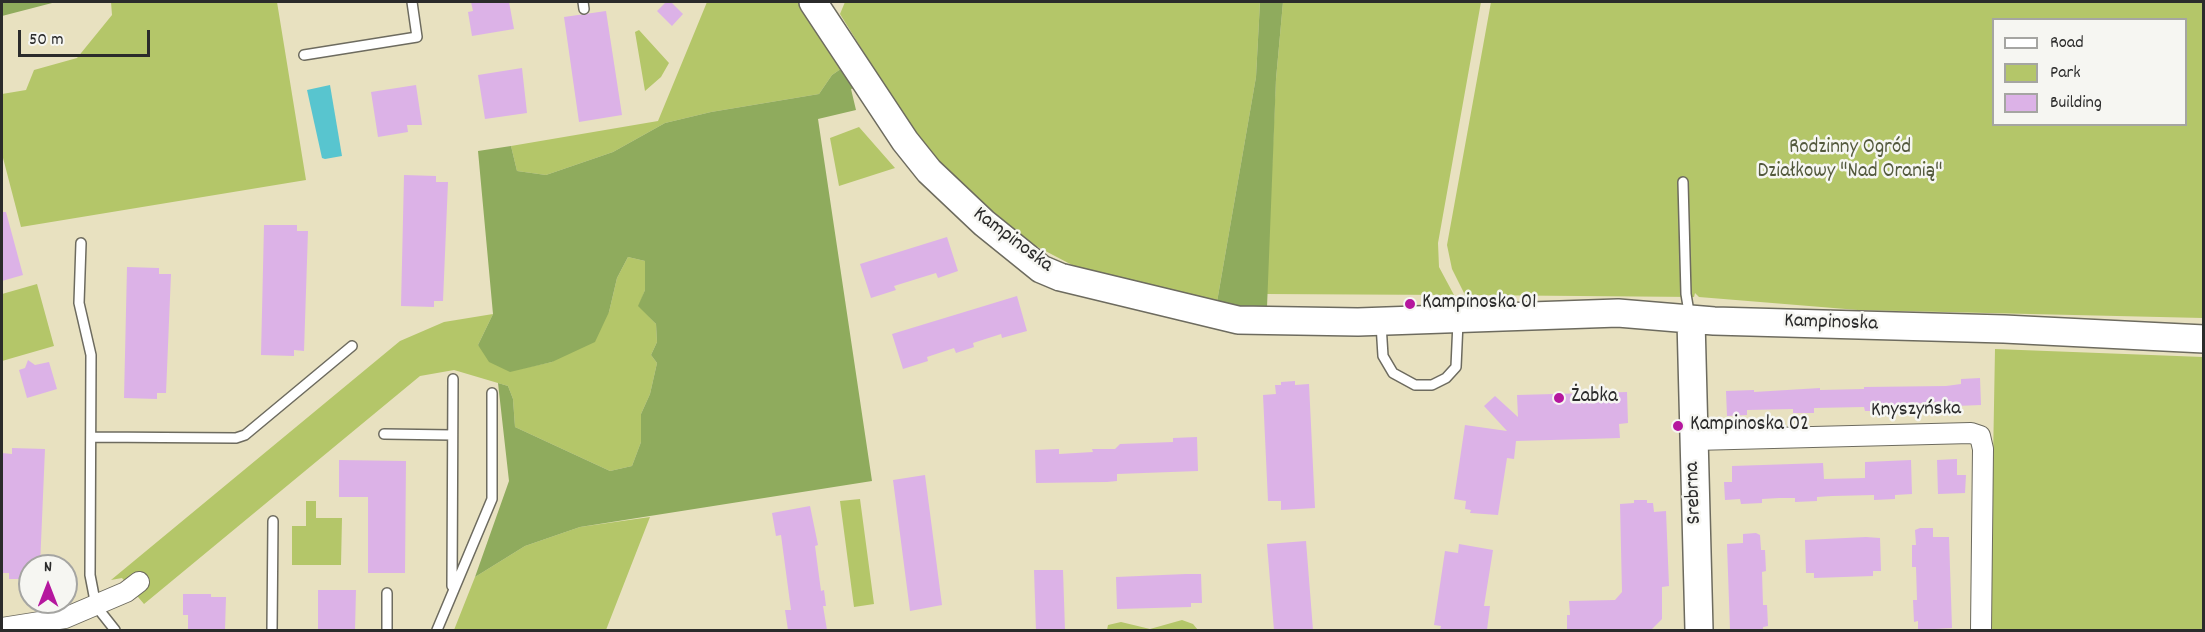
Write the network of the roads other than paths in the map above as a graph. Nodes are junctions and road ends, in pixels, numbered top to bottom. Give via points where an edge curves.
1 (412, 2) edge
2 (813, 2) edge
3 (304, 55) dead end
4 (1683, 182) dead end
5 (81, 243) dead end
6 (1458, 318) junction
7 (1691, 320) junction
8 (1381, 322) junction
9 (2204, 339) edge
10 (352, 346) dead end
11 (453, 379) dead end
12 (492, 393) dead end
13 (384, 434) dead end
14 (452, 435) junction
15 (91, 437) junction
16 (1694, 440) junction
17 (273, 520) dead end
18 (139, 582) dead end
19 (452, 591) junction
20 (387, 593) dead end
21 (96, 606) junction
22 (2, 628) edge
23 (115, 630) edge
24 (272, 630) edge
25 (387, 630) edge
26 (437, 630) edge
27 (1699, 630) edge
28 (1981, 630) edge

1 - 3 lane via 417,37
2 - 8 street, Kampinoska via 929,171 1041,269 1238,320
4 - 7 lane via 1686,294
5 - 15 lane via 79,303 91,355
6 - 7 street, Kampinoska via 1618,313
6 - 8 street, Kampinoska
6 - 8 lane via 1456,366 1446,378 1432,385 1415,385 1393,373 1383,356
7 - 9 street, Kampinoska
7 - 16 street, Srebrna
10 - 15 lane via 236,438
11 - 14 lane
12 - 19 lane via 492,499
13 - 14 lane
14 - 19 lane
15 - 21 lane via 90,572
16 - 27 street, Srebrna
16 - 28 street, Knyszyńska via 1971,433 1980,436
17 - 24 lane
18 - 21 street
19 - 26 lane
20 - 25 lane
21 - 22 street via 65,618
21 - 23 lane

